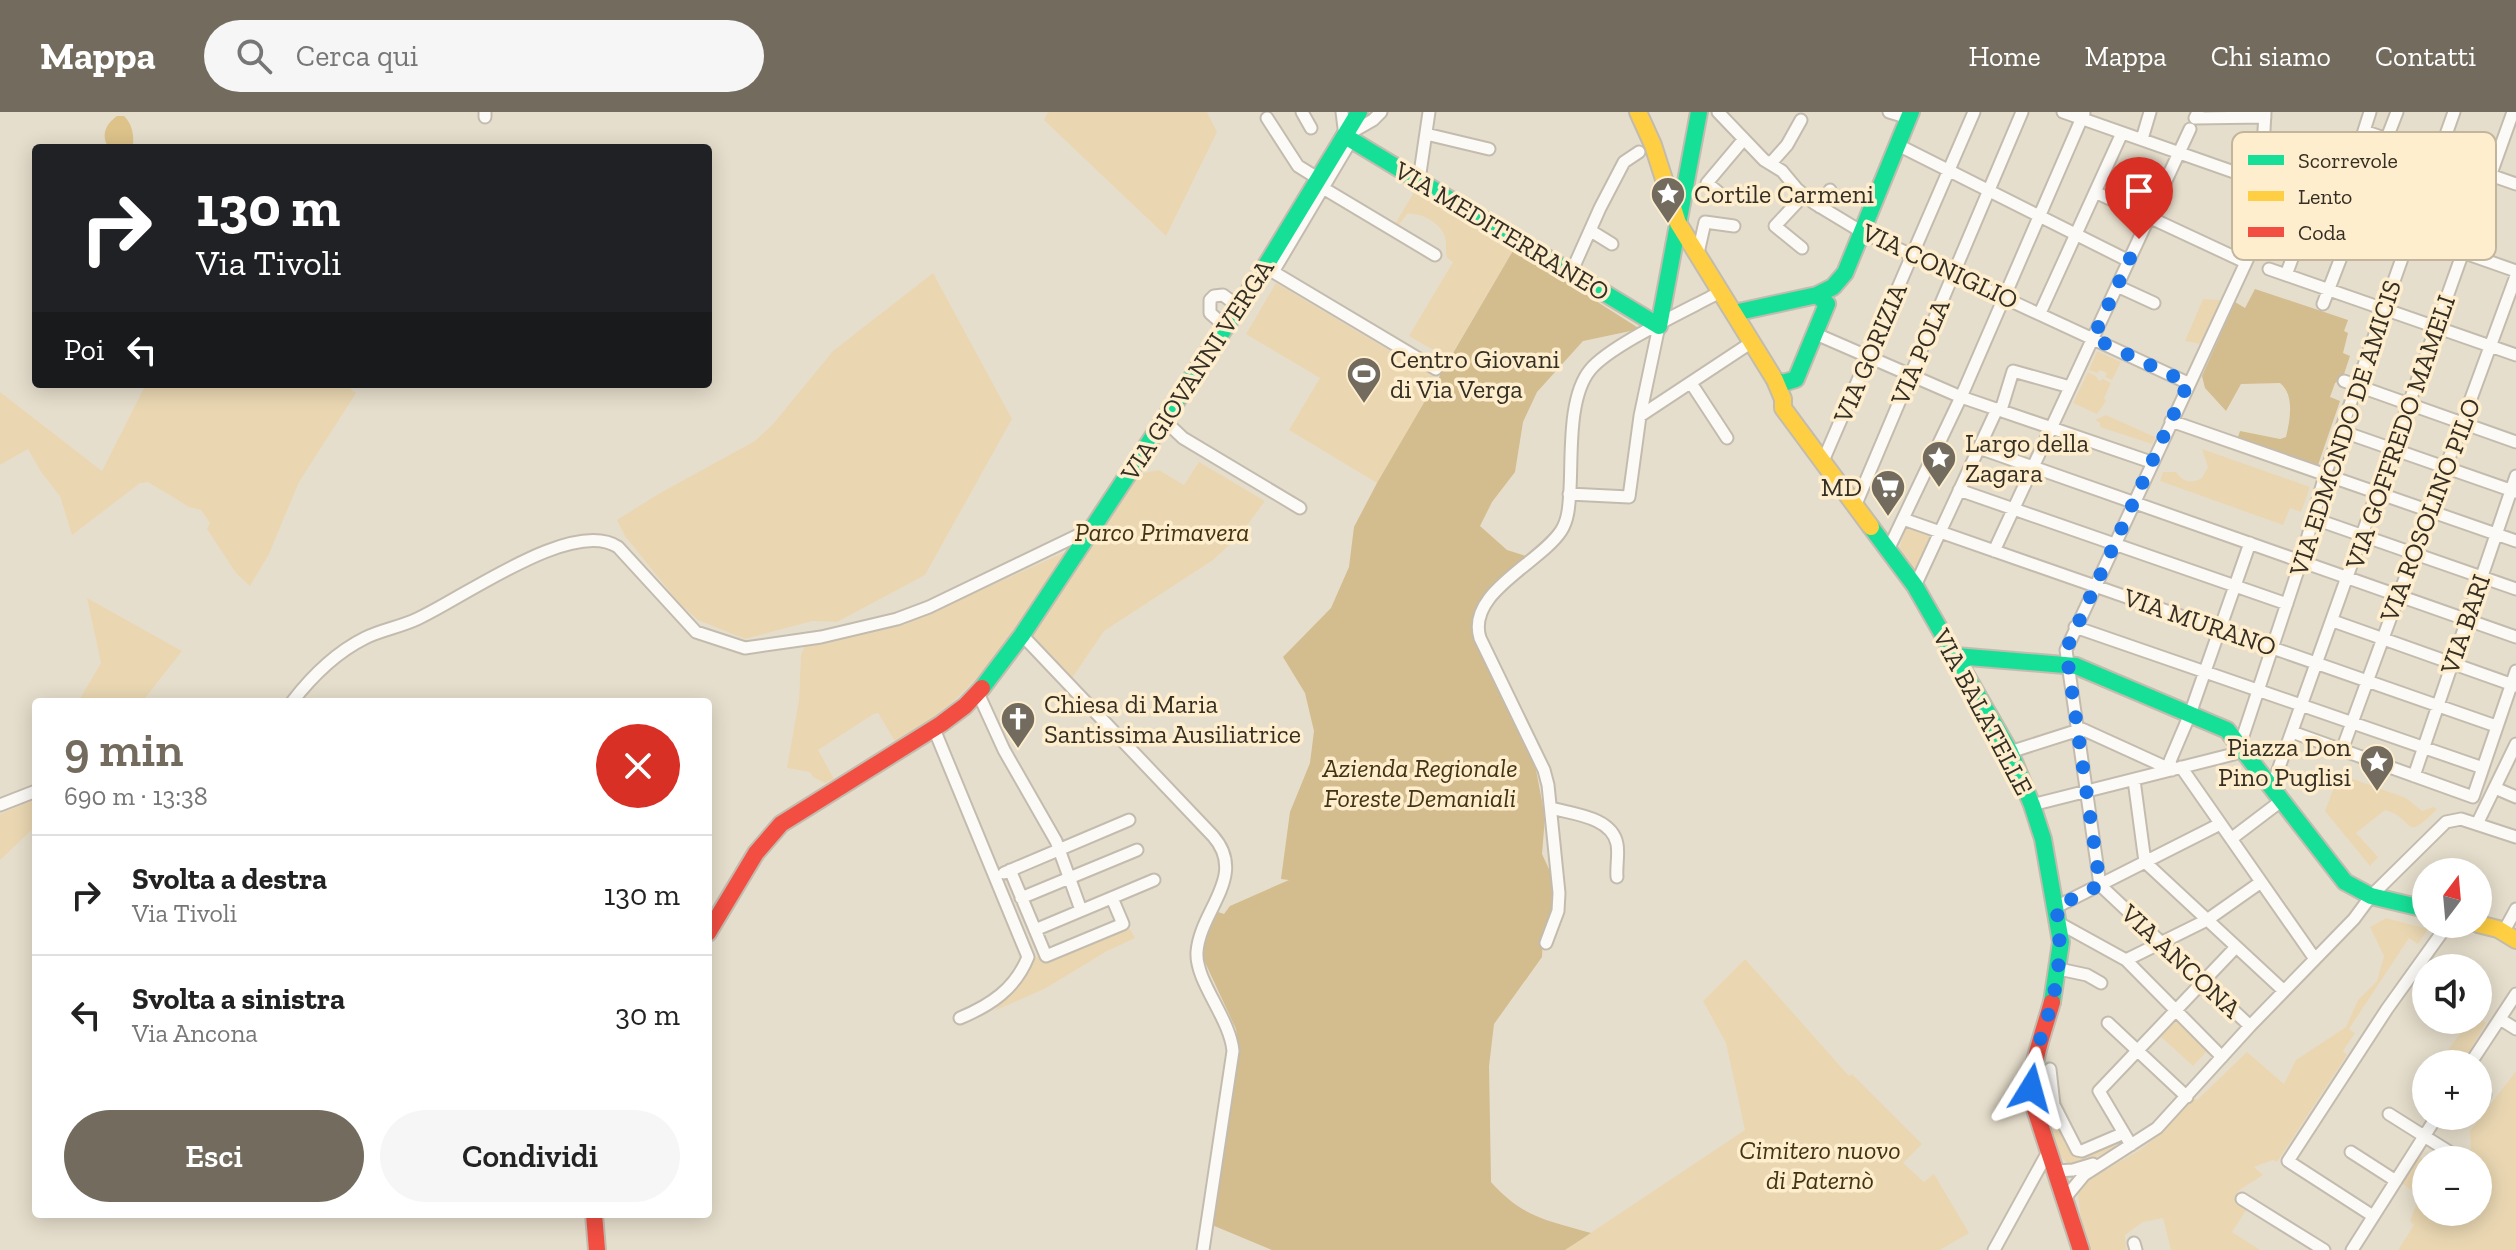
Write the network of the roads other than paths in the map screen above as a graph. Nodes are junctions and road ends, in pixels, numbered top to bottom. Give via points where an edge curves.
1 (1302, 112) edge
2 (1342, 112) edge
3 (1359, 112) edge
4 (1381, 112) edge
5 (1429, 112) edge
6 (1699, 112) edge
7 (1718, 112) edge
8 (1889, 112) edge
9 (1974, 112) edge
10 (2022, 112) edge
11 (2063, 112) edge
12 (2150, 112) edge
13 (2370, 112) edge
14 (2397, 112) edge
15 (2454, 112) edge
16 (2512, 113) edge
17 (1645, 115) edge
18 (1910, 115) edge
19 (2083, 115) edge
20 (2265, 115) edge
21 (1267, 118) dead end
22 (1801, 120) dead end
23 (2194, 120) edge
24 (1311, 128) dead end
25 (2364, 131) joint
26 (2367, 132) edge
27 (2389, 132) edge
28 (2447, 132) edge
29 (2122, 133) junction
30 (1426, 134) junction
31 (1348, 138) junction
32 (1744, 139) junction
33 (2142, 139) junction
34 (1898, 145) junction
35 (1489, 149) dead end
36 (1639, 152) dead end
37 (2179, 153) junction
38 (2496, 160) edge
39 (1771, 163) junction
40 (1948, 171) junction
41 (2232, 172) edge
42 (2496, 177) edge
43 (1419, 180) junction
44 (1321, 184) junction
45 (2516, 184) edge
46 (1830, 190) dead end
47 (1988, 191) junction
48 (2095, 192) junction
49 (1804, 195) junction
50 (1724, 197) dead end
51 (1820, 207) junction
52 (2039, 217) junction
53 (2149, 217) junction
54 (1678, 223) junction
55 (1734, 226) dead end
56 (1591, 231) junction
57 (1862, 232) junction
58 (2075, 236) junction
59 (1612, 244) dead end
60 (1802, 248) dead end
61 (1698, 253) junction
62 (1912, 254) junction
63 (1435, 255) dead end
64 (2232, 256) edge
65 (2241, 260) edge
66 (2292, 260) edge
67 (2340, 260) edge
68 (2400, 260) edge
69 (2461, 260) edge
70 (2485, 260) edge
71 (2129, 261) junction
72 (2245, 262) joint
73 (2269, 269) dead end
74 (1269, 270) junction
75 (1571, 273) junction
76 (1954, 273) junction
77 (2516, 273) edge
78 (2286, 275) junction
79 (2117, 286) junction
80 (2329, 290) junction
81 (1817, 295) junction
82 (2005, 296) junction
83 (1728, 302) junction
84 (2154, 303) dead end
85 (2323, 304) dead end
86 (1239, 307) junction
87 (2383, 309) junction
88 (2040, 313) junction
89 (1659, 326) junction
90 (1226, 327) junction
91 (2437, 328) junction
92 (1819, 335) junction
93 (2093, 338) junction
94 (1750, 344) junction
95 (2491, 347) junction
96 (2516, 355) edge
97 (1868, 356) junction
98 (1436, 369) dead end
99 (1910, 375) junction
100 (1796, 379) junction
101 (1775, 380) junction
102 (1691, 383) junction
103 (2188, 383) junction
104 (2350, 384) junction
105 (2070, 387) junction
106 (1960, 395) junction
107 (1783, 399) junction
108 (2410, 405) junction
109 (1999, 410) junction
110 (1640, 416) junction
111 (2171, 421) junction
112 (2463, 423) junction
113 (1160, 427) junction
114 (2051, 428) junction
115 (2341, 431) junction
116 (1727, 438) dead end
117 (2516, 442) edge
118 (1982, 449) junction
119 (2394, 450) junction
120 (1823, 461) junction
121 (2151, 462) junction
122 (2033, 467) junction
123 (2445, 468) junction
124 (2325, 475) junction
125 (2516, 476) edge
126 (1962, 491) junction
127 (2514, 492) edge
128 (2379, 493) junction
129 (1569, 494) junction
130 (2133, 502) junction
131 (1856, 504) junction
132 (1300, 508) dead end
133 (2014, 509) junction
134 (2430, 511) junction
135 (2312, 518) junction
136 (1903, 519) junction
137 (1092, 529) junction
138 (1943, 533) junction
139 (2496, 534) junction
140 (2363, 536) junction
141 (2516, 541) edge
142 (2113, 543) junction
143 (2250, 543) junction
144 (1889, 548) junction
145 (1994, 551) junction
146 (2413, 553) junction
147 (2301, 561) junction
148 (2481, 577) junction
149 (2348, 578) junction
150 (2094, 585) junction
151 (1915, 586) junction
152 (2235, 586) junction
153 (2516, 589) edge
154 (2398, 596) junction
155 (2287, 604) junction
156 (2467, 620) junction
157 (2333, 621) junction
158 (2075, 627) junction
159 (2220, 629) junction
160 (1022, 635) junction
161 (2383, 636) junction
162 (2516, 637) edge
163 (2272, 647) junction
164 (1956, 656) junction
165 (2452, 662) junction
166 (2318, 663) junction
167 (2067, 664) junction
168 (2205, 671) junction
169 (2516, 671) edge
170 (2366, 680) junction
171 (2514, 685) edge
172 (2258, 690) junction
173 (978, 693) junction
174 (295, 698) edge
175 (2302, 705) junction
176 (2437, 705) junction
177 (2190, 714) junction
178 (2352, 723) junction
179 (2496, 726) junction
180 (934, 729) junction
181 (2077, 729) junction
182 (2292, 732) junction
183 (2516, 744) edge
184 (2240, 745) junction
185 (2343, 747) junction
186 (2423, 748) junction
187 (2010, 752) junction
188 (2483, 768) junction
189 (2176, 769) junction
190 (2414, 773) junction
191 (2134, 780) junction
192 (2495, 788) junction
193 (2086, 792) junction
194 (32, 793) edge
195 (2277, 794) junction
196 (2516, 797) edge
197 (0, 805) edge
198 (2032, 805) junction
199 (1551, 808) junction
200 (1129, 820) dead end
201 (2220, 824) junction
202 (2477, 824) junction
203 (2516, 837) edge
204 (2231, 839) junction
205 (1058, 850) junction
206 (1137, 850) dead end
207 (2145, 862) junction
208 (1010, 870) junction
209 (995, 876) junction
210 (1617, 877) dead end
211 (1069, 878) junction
212 (1154, 880) dead end
213 (2261, 882) junction
214 (2100, 885) junction
215 (2371, 896) junction
216 (1021, 898) junction
217 (1112, 898) junction
218 (2412, 906) edge
219 (2516, 909) edge
220 (1081, 910) junction
221 (2058, 915) junction
222 (2207, 920) junction
223 (712, 927) edge
224 (1035, 930) junction
225 (2510, 936) edge
226 (2436, 938) edge
227 (2160, 942) junction
228 (1546, 943) dead end
229 (2236, 947) junction
230 (2315, 959) junction
231 (2126, 960) junction
232 (2059, 969) junction
233 (2203, 982) junction
234 (2101, 983) dead end
235 (2284, 991) junction
236 (2516, 994) edge
237 (2175, 1011) junction
238 (960, 1018) dead end
239 (2500, 1019) junction
240 (2108, 1023) dead end
241 (2250, 1026) junction
242 (2516, 1029) edge
243 (2479, 1050) edge
244 (2138, 1051) junction
245 (2222, 1057) junction
246 (2050, 1069) dead end
247 (2187, 1097) junction
248 (2389, 1114) dead end
249 (2428, 1130) edge
250 (2124, 1133) junction
251 (2425, 1135) junction
252 (2131, 1145) junction
253 (2441, 1146) edge
254 (2049, 1150) junction
255 (2351, 1152) dead end
256 (2108, 1158) junction
257 (2056, 1171) junction
258 (2396, 1181) junction
259 (2065, 1198) junction
260 (2242, 1199) dead end
261 (2373, 1216) junction
262 (594, 1218) edge
263 (597, 1250) edge
264 (1203, 1250) edge
265 (1994, 1250) edge
266 (2081, 1250) edge
267 (2324, 1250) edge
268 (2352, 1250) edge

1 - 24 street
2 - 31 street
3 - 31 street, VIA GIOVANNI VERGA
4 - 31 street
5 - 30 street
6 - 54 street
7 - 32 street, VIA CONIGLIO
8 - 18 street
9 - 40 street, VIA GORIZIA
10 - 47 street, VIA POLA
11 - 19 street
12 - 33 street
13 - 25 street
14 - 27 street
15 - 28 street, VIA EDMONDO DE AMICIS
16 - 38 street, VIA GOFFREDO MAMELI
17 - 54 street, VIA BALATELLE
18 - 34 street
19 - 29 street
19 - 52 street
20 - 23 street
21 - 44 street via 1298,166
22 - 39 street
23 - 37 street
25 - 26 street
29 - 33 street
29 - 48 street
30 - 35 street
30 - 43 street
31 - 43 street, VIA MEDITERRANEO
31 - 44 street, VIA GIOVANNI VERGA
32 - 39 street, VIA CONIGLIO
32 - 50 street via 1707,183
33 - 37 street
34 - 40 street
34 - 57 street
36 - 56 street via 1624,162
37 - 41 street
37 - 53 street
39 - 49 street, VIA CONIGLIO
40 - 47 street
40 - 62 street, VIA GORIZIA
42 - 45 street
43 - 75 street, VIA MEDITERRANEO
44 - 63 street
44 - 74 street, VIA GIOVANNI VERGA
46 - 51 street
47 - 52 street
47 - 76 street, VIA POLA
48 - 53 street
48 - 58 street
49 - 51 street, VIA CONIGLIO
49 - 60 street via 1775,226
51 - 57 street, VIA CONIGLIO
52 - 58 street
52 - 82 street
53 - 64 street
53 - 71 street
54 - 61 street, VIA BALATELLE
54 - 89 street
55 - 61 street via 1705,222
56 - 59 street
56 - 75 street
57 - 62 street, VIA CONIGLIO
57 - 81 street via 1845,273
58 - 71 street
58 - 88 street
61 - 83 street, VIA BALATELLE
62 - 76 street, VIA CONIGLIO
62 - 97 street, VIA GORIZIA
65 - 72 street
66 - 78 street
67 - 80 street
68 - 87 street, VIA EDMONDO DE AMICIS
69 - 91 street, VIA GOFFREDO MAMELI
70 - 77 street
71 - 79 street
72 - 103 street
73 - 78 street
74 - 86 street, VIA GIOVANNI VERGA
74 - 98 street
75 - 89 street, VIA MEDITERRANEO
76 - 82 street, VIA CONIGLIO
76 - 99 street, VIA POLA
77 - 95 street, VIA ROSOLINO PILO
78 - 80 street
79 - 84 street
79 - 93 street
80 - 85 street
80 - 87 street
81 - 83 street
81 - 92 street via 1827,309
82 - 88 street, VIA CONIGLIO
82 - 106 street
83 - 89 street
83 - 94 street, VIA BALATELLE
86 - 90 street, VIA GIOVANNI VERGA
86 - 90 street via 1223,295 1210,300 1210,313
87 - 91 street
87 - 104 street, VIA EDMONDO DE AMICIS
88 - 93 street, VIA CONIGLIO
89 - 110 street
89 - 129 street via 1599,360 1581,383
90 - 113 street, VIA GIOVANNI VERGA
91 - 95 street
91 - 108 street, VIA GOFFREDO MAMELI
92 - 97 street
92 - 100 street
93 - 103 street, VIA CONIGLIO
93 - 105 street
94 - 101 street, VIA BALATELLE
94 - 102 street
95 - 96 street
95 - 112 street, VIA ROSOLINO PILO
97 - 99 street
97 - 120 street, VIA GORIZIA
99 - 106 street
99 - 131 street, VIA POLA
100 - 101 street
100 - 107 street
101 - 107 street, VIA BALATELLE
102 - 110 street
102 - 116 street
103 - 111 street
104 - 108 street
104 - 115 street, VIA EDMONDO DE AMICIS
105 - 109 street via 2013,371
105 - 114 street
106 - 109 street
106 - 136 street
107 - 120 street, VIA BALATELLE via 1783,408
108 - 112 street
108 - 119 street, VIA GOFFREDO MAMELI
109 - 114 street
109 - 118 street
110 - 129 street via 1629,497
111 - 121 street
111 - 124 street
112 - 117 street
112 - 123 street, VIA ROSOLINO PILO
113 - 132 street
113 - 137 street, VIA GIOVANNI VERGA
114 - 121 street
114 - 122 street
115 - 119 street
115 - 124 street, VIA EDMONDO DE AMICIS
118 - 122 street
118 - 126 street
119 - 123 street
119 - 128 street, VIA GOFFREDO MAMELI
120 - 131 street, VIA BALATELLE
121 - 130 street
122 - 130 street
122 - 133 street
123 - 127 street
123 - 134 street, VIA ROSOLINO PILO
124 - 128 street
124 - 135 street, VIA EDMONDO DE AMICIS
125 - 127 street, VIA BARI
126 - 133 street
126 - 138 street
127 - 139 street, VIA BARI
128 - 134 street
128 - 140 street, VIA GOFFREDO MAMELI
129 - 199 street via 1561,531 1493,593 1478,626 1544,770
130 - 142 street
130 - 143 street
131 - 144 street, VIA BALATELLE
133 - 142 street
133 - 145 street
134 - 139 street
134 - 146 street, VIA ROSOLINO PILO
135 - 140 street
135 - 147 street, VIA EDMONDO DE AMICIS
136 - 138 street, VIA MURANO
136 - 144 street
137 - 160 street, VIA GIOVANNI VERGA
137 - 174 street via 905,616 821,637 745,648 696,632 610,541 569,542 417,620 365,638 315,672
138 - 145 street, VIA MURANO
138 - 151 street
139 - 141 street
139 - 148 street, VIA BARI
140 - 146 street
140 - 149 street, VIA GOFFREDO MAMELI
142 - 150 street
142 - 152 street
143 - 147 street
143 - 152 street
144 - 151 street, VIA BALATELLE
145 - 150 street, VIA MURANO
146 - 148 street
146 - 154 street, VIA ROSOLINO PILO
147 - 149 street
147 - 155 street, VIA EDMONDO DE AMICIS
148 - 153 street
148 - 156 street, VIA BARI
149 - 154 street
149 - 157 street, VIA GOFFREDO MAMELI
150 - 158 street
150 - 159 street, VIA MURANO
151 - 164 street, VIA BALATELLE
152 - 155 street
152 - 159 street
154 - 156 street
154 - 161 street, VIA ROSOLINO PILO
155 - 163 street, VIA EDMONDO DE AMICIS
156 - 162 street
156 - 165 street, VIA BARI
157 - 161 street
157 - 166 street, VIA GOFFREDO MAMELI
158 - 167 street
158 - 168 street
159 - 163 street, VIA MURANO
159 - 168 street
160 - 173 street, VIA GIOVANNI VERGA
160 - 264 street via 1225,854 1223,883 1197,947 1199,968 1228,1027 1233,1051
161 - 165 street
161 - 170 street, VIA ROSOLINO PILO
163 - 166 street, VIA MURANO
163 - 172 street, VIA EDMONDO DE AMICIS
164 - 167 street
164 - 187 street, VIA BALATELLE
165 - 171 street
165 - 176 street, VIA BARI
166 - 170 street, VIA MURANO
166 - 175 street, VIA GOFFREDO MAMELI
167 - 177 street
167 - 181 street, VIA ANCONA
168 - 172 street
168 - 177 street
169 - 171 street
170 - 176 street, VIA MURANO
170 - 178 street, VIA ROSOLINO PILO
171 - 179 street
172 - 175 street
172 - 184 street, VIA EDMONDO DE AMICIS
173 - 180 street, VIA GIOVANNI VERGA
173 - 205 street
175 - 178 street
175 - 182 street, VIA GOFFREDO MAMELI
176 - 179 street, VIA MURANO
176 - 186 street, VIA BARI
177 - 184 street via 2227,730
177 - 189 street via 2170,761
178 - 185 street, VIA ROSOLINO PILO
178 - 186 street
179 - 188 street
180 - 209 street
180 - 223 street, VIA GIOVANNI VERGA via 781,824
181 - 187 street
181 - 189 street
181 - 193 street, VIA ANCONA
182 - 185 street
182 - 195 street, VIA GOFFREDO MAMELI
183 - 192 street
184 - 189 street via 2234,754
184 - 195 street
185 - 190 street
186 - 188 street
186 - 190 street, VIA BARI
187 - 198 street, VIA BALATELLE
188 - 190 street via 2473,797
189 - 191 street
189 - 201 street
191 - 193 street
191 - 207 street
192 - 196 street
192 - 202 street
193 - 198 street
193 - 214 street, VIA ANCONA
194 - 197 street
195 - 204 street
195 - 215 street via 2345,882
198 - 221 street, VIA BALATELLE
199 - 210 street via 1610,829 1617,842
199 - 228 street via 1559,893
200 - 205 street
201 - 204 street
201 - 207 street
202 - 203 street
202 - 215 street via 2453,819 2441,826
204 - 213 street
205 - 208 street
205 - 211 street
206 - 211 street
207 - 214 street
207 - 222 street
208 - 209 street
208 - 216 street
209 - 238 street via 1028,957 1001,996
211 - 216 street
211 - 220 street
212 - 217 street
213 - 222 street
213 - 230 street
214 - 221 street
214 - 227 street, VIA ANCONA
215 - 218 street
215 - 230 street
216 - 224 street
217 - 220 street
217 - 224 street via 1123,924 1046,956
219 - 225 street
220 - 224 street
221 - 231 street
221 - 232 street, VIA BALATELLE
222 - 227 street
222 - 229 street
226 - 261 street via 2288,1161
227 - 231 street
227 - 233 street, VIA ANCONA
229 - 233 street
229 - 235 street
230 - 235 street
231 - 237 street
232 - 234 street
232 - 254 street, VIA BALATELLE via 2031,1074 2034,1106
233 - 237 street
233 - 241 street, VIA ANCONA
235 - 241 street
236 - 239 street
237 - 244 street
237 - 245 street
239 - 242 street
239 - 243 street
240 - 244 street
241 - 245 street
244 - 247 street
244 - 250 street via 2099,1091
245 - 247 street
246 - 250 street via 2054,1105 2077,1150
247 - 252 street via 2157,1128
248 - 251 street
249 - 251 street
250 - 252 street
251 - 253 street
251 - 258 street
252 - 256 street
254 - 257 street, VIA BALATELLE
254 - 265 street
255 - 258 street
256 - 257 street
256 - 259 street
257 - 259 street, VIA BALATELLE
258 - 261 street
259 - 266 street, VIA BALATELLE
260 - 267 street
261 - 268 street
262 - 263 street

